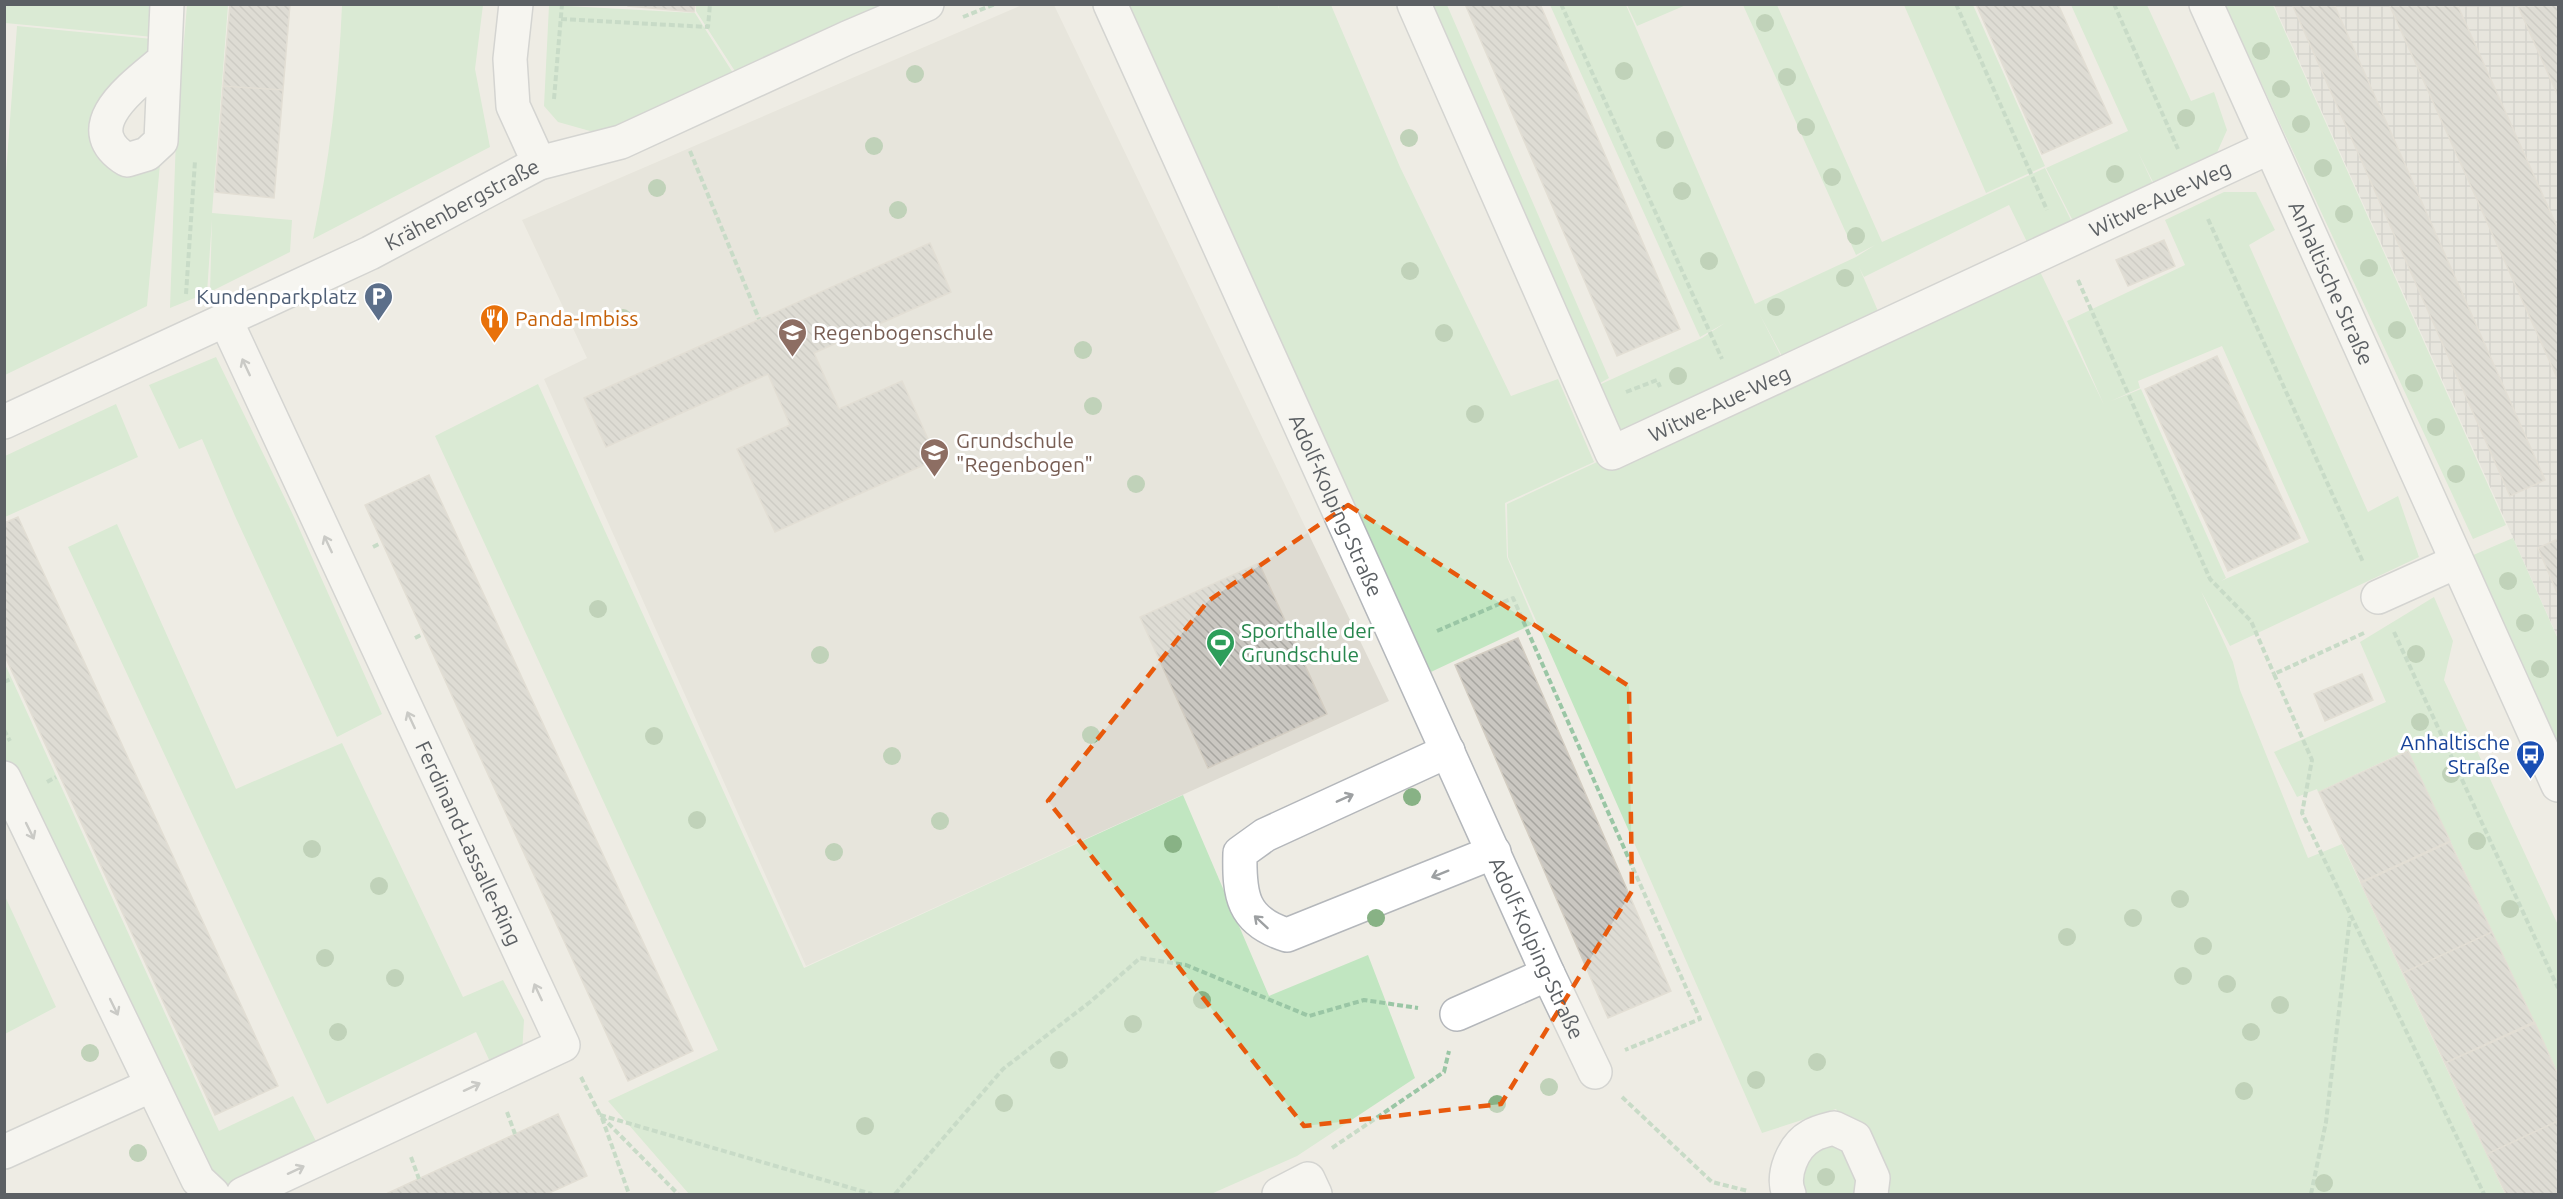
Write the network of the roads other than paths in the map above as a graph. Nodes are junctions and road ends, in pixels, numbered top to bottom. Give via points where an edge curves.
1 (167, 4) edge
2 (516, 4) edge
3 (927, 4) edge
4 (1110, 4) edge
5 (1414, 4) edge
6 (2206, 4) edge
7 (164, 60) dead end
8 (2270, 147) junction
9 (539, 164) junction
10 (226, 321) junction
11 (4, 423) edge
12 (2456, 562) junction
13 (2384, 609) road end
14 (1448, 751) junction
15 (4, 778) edge
16 (2559, 785) edge
17 (1494, 852) junction
18 (1548, 974) junction
19 (1457, 1014) road end
20 (1595, 1072) road end
21 (152, 1086) junction
22 (4, 1152) edge
23 (213, 1194) edge
24 (243, 1194) edge
25 (1279, 1194) edge
26 (1315, 1194) edge
27 (1789, 1194) edge
28 (1871, 1194) edge

1 - 7 street
2 - 9 street via 510,59 513,106
3 - 9 street, Krähenbergstraße via 621,142
4 - 14 street, Adolf-Kolping-Straße
5 - 8 street, Witwe-Aue-Weg via 1612,453
6 - 8 street, Anhaltische Straße
8 - 12 street, Anhaltische Straße
9 - 10 street, Krähenbergstraße via 370,253
10 - 11 street, Krähenbergstraße
24 -> 10 street, Ferdinand-Lassalle-Ring via 563,1045
12 - 13 street
12 - 16 street, Anhaltische Straße
14 - 17 street, Adolf-Kolping-Straße
17 -> 14 street via 1287,936 1268,929 1250,912 1239,885 1240,853 1265,835
15 -> 21 street
17 - 18 street, Adolf-Kolping-Straße
18 - 19 street
18 - 20 street, Adolf-Kolping-Straße
21 - 22 street
21 - 23 street via 198,1180
25 - 26 street via 1308,1179
27 - 28 street via 1785,1184 1789,1161 1809,1136 1834,1128 1855,1138 1873,1178

